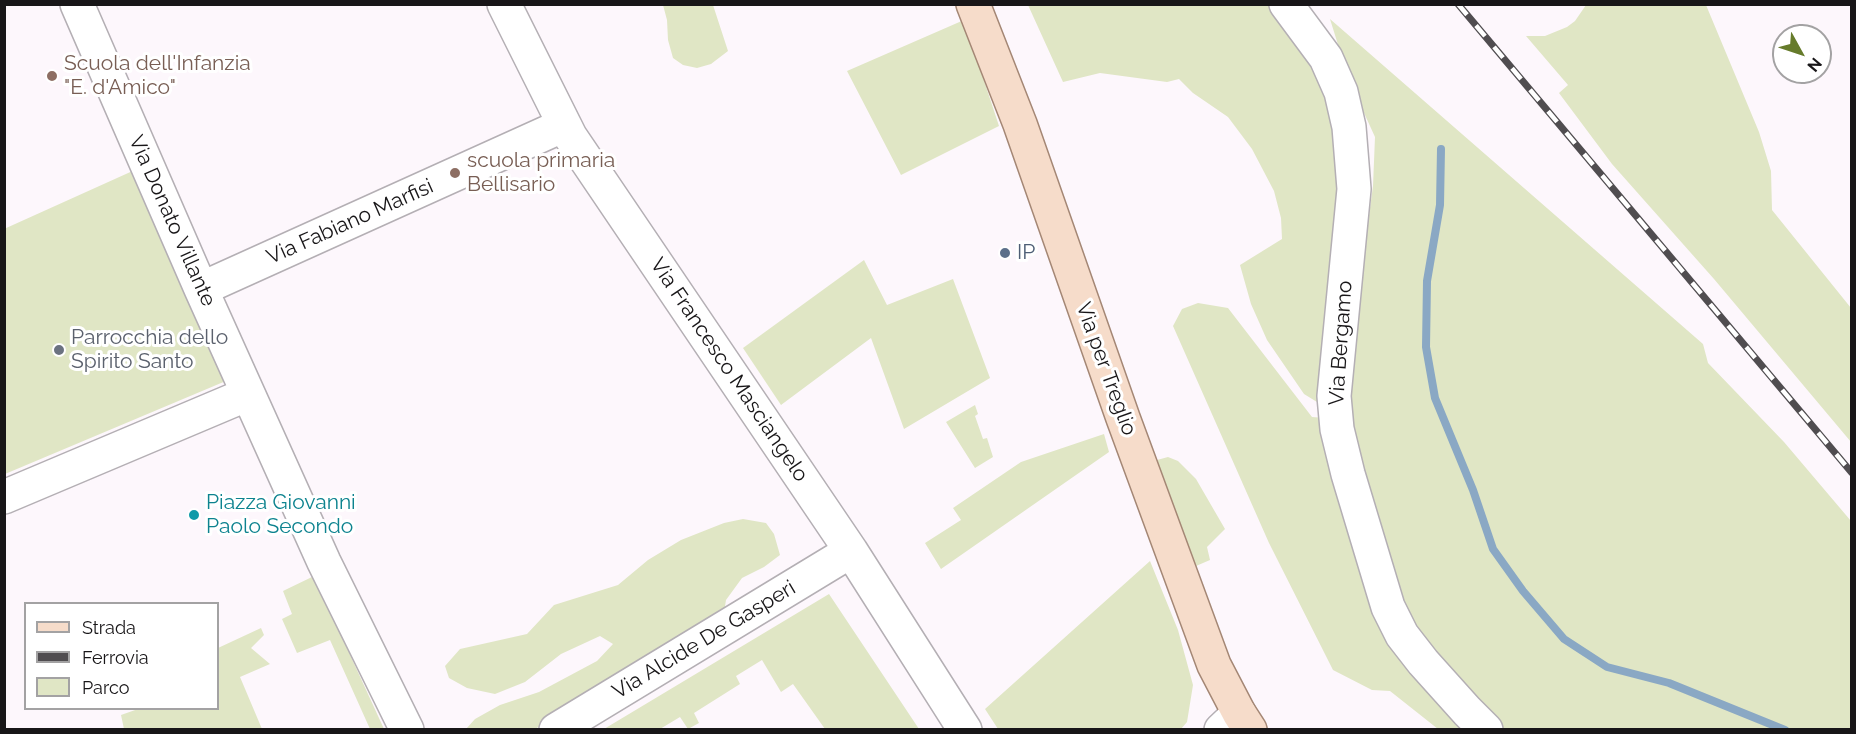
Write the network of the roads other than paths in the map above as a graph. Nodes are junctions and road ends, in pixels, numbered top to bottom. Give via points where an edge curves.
1 (77, 4) edge
2 (504, 4) edge
3 (973, 4) edge
4 (1286, 4) edge
5 (564, 125) junction
6 (201, 289) junction
7 (248, 394) junction
8 (4, 497) edge
9 (851, 551) junction
10 (1236, 724) edge
11 (407, 729) edge
12 (556, 729) edge
13 (965, 729) edge
14 (1486, 729) edge

1 - 6 street, Via Donato Villante
2 - 5 street, Via Francesco Masciangelo
3 - 10 main road, Via per Treglio
4 - 14 street, Via Bergamo via 1326,58 1341,92 1349,127 1354,189 1334,396 1348,474 1388,607 1402,635
5 - 6 street, Via Fabiano Marfisi
5 - 9 street, Via Francesco Masciangelo
6 - 7 street, Via Donato Villante
7 - 8 street
7 - 11 street, Via Donato Villante via 324,562
9 - 12 street, Via Alcide De Gasperi
9 - 13 street, Via Francesco Masciangelo

